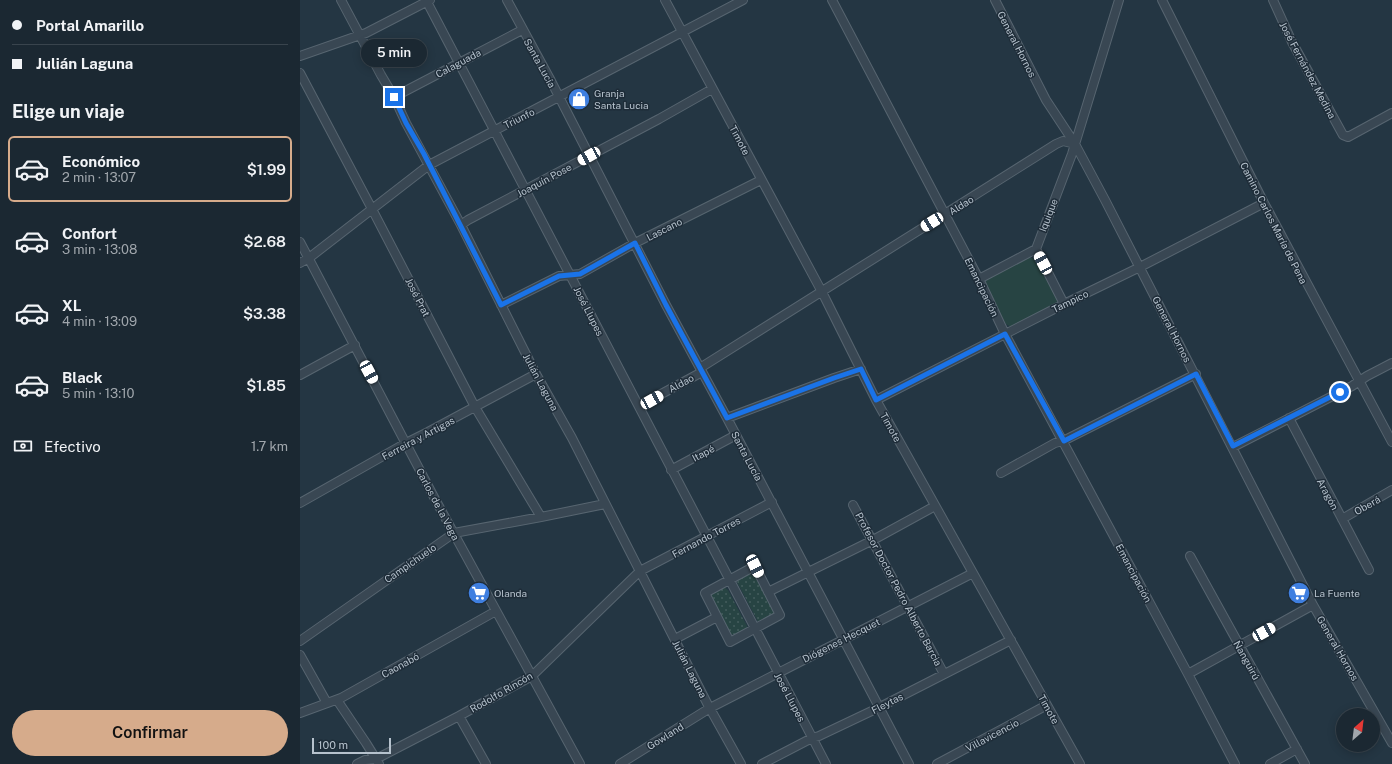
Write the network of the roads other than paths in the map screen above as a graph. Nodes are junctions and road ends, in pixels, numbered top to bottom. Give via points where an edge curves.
1 (341, 0) edge
2 (507, 0) edge
3 (666, 0) edge
4 (743, 0) edge
5 (832, 0) edge
6 (995, 0) edge
7 (1119, 0) edge
8 (1162, 0) edge
9 (1272, 0) edge
10 (428, 1) edge
11 (522, 30) junction
12 (682, 32) junction
13 (359, 36) junction
14 (300, 56) edge
15 (459, 63) junction
16 (300, 73) edge
17 (712, 89) junction
18 (394, 97) junction
19 (559, 98) junction
20 (1392, 113) edge
21 (495, 131) junction
22 (1075, 144) junction
23 (589, 156) junction
24 (429, 166) junction
25 (761, 180) junction
26 (526, 190) junction
27 (1264, 204) junction
28 (372, 209) junction
29 (945, 215) junction
30 (461, 225) junction
31 (300, 242) edge
32 (635, 243) junction
33 (1036, 249) junction
34 (309, 258) junction
35 (300, 263) edge
36 (1140, 267) junction
37 (570, 275) junction
38 (979, 279) junction
39 (822, 292) junction
40 (1064, 304) junction
41 (501, 305) junction
42 (1005, 334) junction
43 (354, 344) junction
44 (1392, 363) edge
45 (861, 369) junction
46 (701, 370) junction
47 (536, 374) junction
48 (1196, 374) junction
49 (300, 375) edge
50 (1358, 382) junction
51 (876, 400) junction
52 (639, 406) junction
53 (475, 407) junction
54 (727, 418) junction
55 (1288, 418) junction
56 (736, 435) junction
57 (1064, 441) junction
58 (406, 442) junction
59 (1392, 442) edge
60 (1233, 446) junction
61 (671, 470) junction
62 (1001, 473) dead end
63 (1392, 490) edge
64 (772, 502) junction
65 (300, 503) edge
66 (605, 504) junction
67 (853, 505) dead end
68 (935, 506) junction
69 (541, 517) junction
70 (1342, 519) junction
71 (454, 533) junction
72 (707, 536) junction
73 (873, 540) junction
74 (1190, 556) dead end
75 (1369, 570) dead end
76 (640, 571) junction
77 (808, 571) junction
78 (973, 573) junction
79 (730, 580) junction
80 (768, 592) junction
81 (1313, 605) junction
82 (908, 606) junction
83 (496, 611) junction
84 (718, 617) junction
85 (754, 629) junction
86 (675, 639) junction
87 (843, 639) junction
88 (1010, 640) junction
89 (300, 641) edge
90 (1240, 646) junction
91 (300, 655) edge
92 (777, 673) junction
93 (944, 674) junction
94 (1188, 674) junction
95 (532, 676) junction
96 (336, 700) junction
97 (327, 703) junction
98 (1047, 705) junction
99 (710, 708) junction
100 (878, 708) junction
101 (300, 713) edge
102 (459, 716) junction
103 (812, 738) junction
104 (1392, 743) edge
105 (1297, 749) junction
106 (377, 761) edge
107 (357, 764) edge
108 (486, 764) edge
109 (580, 764) edge
110 (620, 764) edge
111 (741, 764) edge
112 (762, 764) edge
113 (826, 764) edge
114 (909, 764) edge
115 (936, 764) edge
116 (1080, 764) edge
117 (1235, 764) edge
118 (1270, 764) edge
119 (1305, 764) edge

1 - 13 street, Julián Laguna
2 - 11 street, Santa Lucía
3 - 12 street, Timote
4 - 12 street, Triunfo
5 - 29 street, Emancipación
6 - 22 street, General Hornos via 1046,100
7 - 22 street
8 - 27 street, Camino Carlos María de Pena
9 - 20 street, José Fernández Medina via 1342,135 1346,137
10 - 13 street
10 - 15 street, José Llupes
11 - 15 street, Calaguada
11 - 19 street, Santa Lucía
12 - 17 street, Timote
12 - 19 street, Triunfo
13 - 14 street
13 - 18 street, Julián Laguna
15 - 18 street, Calaguada
15 - 21 street, José Llupes
16 - 28 street, José Prat
17 - 23 street, Joaquín Pose
17 - 25 street, Timote
18 - 24 street, Julián Laguna
19 - 21 street, Triunfo
19 - 23 street, Santa Lucía
21 - 24 street, Triunfo
21 - 26 street, José Llupes
22 - 29 street, Aldao via 1063,141 1056,144
22 - 33 street, Iquique
22 - 36 street, General Hornos
23 - 26 street, Joaquín Pose
23 - 32 street, Santa Lucía
24 - 28 street, Triunfo
24 - 30 street, Julián Laguna
25 - 32 street, Lascano
25 - 39 street, Timote
26 - 30 street, Joaquín Pose
26 - 37 street, José Llupes
27 - 36 street, Tampico
27 - 50 street, Camino Carlos María de Pena
28 - 34 street, Triunfo
28 - 53 street, José Prat
29 - 38 street, Emancipación
29 - 39 street, Aldao
30 - 41 street, Julián Laguna
31 - 34 street, Carlos de la Vega
32 - 37 street, Lascano via 580,274
32 - 46 street, Santa Lucía
33 - 38 street
33 - 40 street
34 - 35 street, Triunfo
34 - 43 street, Carlos de la Vega
36 - 40 street, Tampico
36 - 48 street, General Hornos
37 - 41 street, Lascano via 559,276
37 - 52 street, José Llupes
38 - 42 street, Emancipación
39 - 45 street, Timote
39 - 46 street, Aldao
40 - 42 street, Tampico
41 - 47 street, Julián Laguna
42 - 51 street, Tampico
42 - 57 street, Emancipación
43 - 49 street
43 - 58 street, Carlos de la Vega
44 - 50 street
45 - 51 street, Timote
45 - 54 street
46 - 52 street, Aldao
46 - 54 street, Santa Lucía
47 - 53 street, Ferreira y Artigas
47 - 66 street, Julián Laguna
48 - 57 street
48 - 60 street, General Hornos
50 - 55 street
50 - 59 street, Camino Carlos María de Pena
51 - 68 street, Timote
52 - 61 street, José Llupes
53 - 58 street, Ferreira y Artigas
53 - 69 street, José Prat
54 - 56 street, Santa Lucía
55 - 60 street
55 - 70 street, Aragón
56 - 61 street, Itapé
56 - 64 street, Santa Lucía
57 - 62 street via 1055,443
57 - 94 street, Emancipación
58 - 65 street, Ferreira y Artigas
58 - 71 street, Carlos de la Vega
60 - 81 street, General Hornos
61 - 72 street, José Llupes
63 - 70 street, Oberá
64 - 72 street, Fernando Torres
64 - 77 street, Santa Lucía
66 - 69 street, Campichuelo
66 - 76 street, Julián Laguna
67 - 73 street, Profesor Doctor Pedro Alberto Barcia
68 - 73 street
68 - 78 street, Timote
69 - 71 street, Campichuelo
70 - 75 street, Aragón
71 - 83 street, Carlos de la Vega
71 - 89 street, Campichuelo
72 - 76 street, Fernando Torres
72 - 79 street, José Llupes
73 - 77 street
73 - 82 street, Profesor Doctor Pedro Alberto Barcia
74 - 90 street, Ñanguirú
76 - 86 street, Julián Laguna
76 - 95 street, Rodolfo Rincón
77 - 80 street
77 - 87 street, Santa Lucía
78 - 82 street, Diógenes Hecquet
78 - 88 street, Timote
79 - 80 street via 755,566
79 - 84 street via 705,593
79 - 85 street, José Llupes
80 - 85 street via 780,616
81 - 90 street
81 - 104 street, General Hornos
82 - 87 street, Diógenes Hecquet
82 - 93 street, Profesor Doctor Pedro Alberto Barcia
83 - 95 street, Carlos de la Vega
83 - 96 street, Caonabó
84 - 85 street via 730,642
84 - 86 street
85 - 92 street, José Llupes
86 - 99 street, Julián Laguna
87 - 92 street, Diógenes Hecquet
87 - 100 street, Santa Lucía
88 - 93 street, Fleytas
88 - 98 street, Timote
90 - 94 street
90 - 105 street, Ñanguirú
91 - 97 street
92 - 99 street, Diógenes Hecquet
92 - 103 street, José Llupes
93 - 100 street, Fleytas
94 - 117 street, Emancipación
95 - 102 street, Rodolfo Rincón
95 - 109 street, Carlos de la Vega
96 - 97 street, Caonabó
96 - 106 street
97 - 101 street, Caonabó
98 - 115 street, Villavicencio
98 - 116 street, Timote
99 - 110 street, Gowland
99 - 111 street, Julián Laguna
100 - 103 street, Fleytas
100 - 114 street, Santa Lucía
102 - 106 street, Rodolfo Rincón
102 - 108 street
103 - 112 street, Fleytas
103 - 113 street, José Llupes
105 - 118 street
105 - 119 street, Ñanguirú
106 - 107 street, Rodolfo Rincón via 365,760

